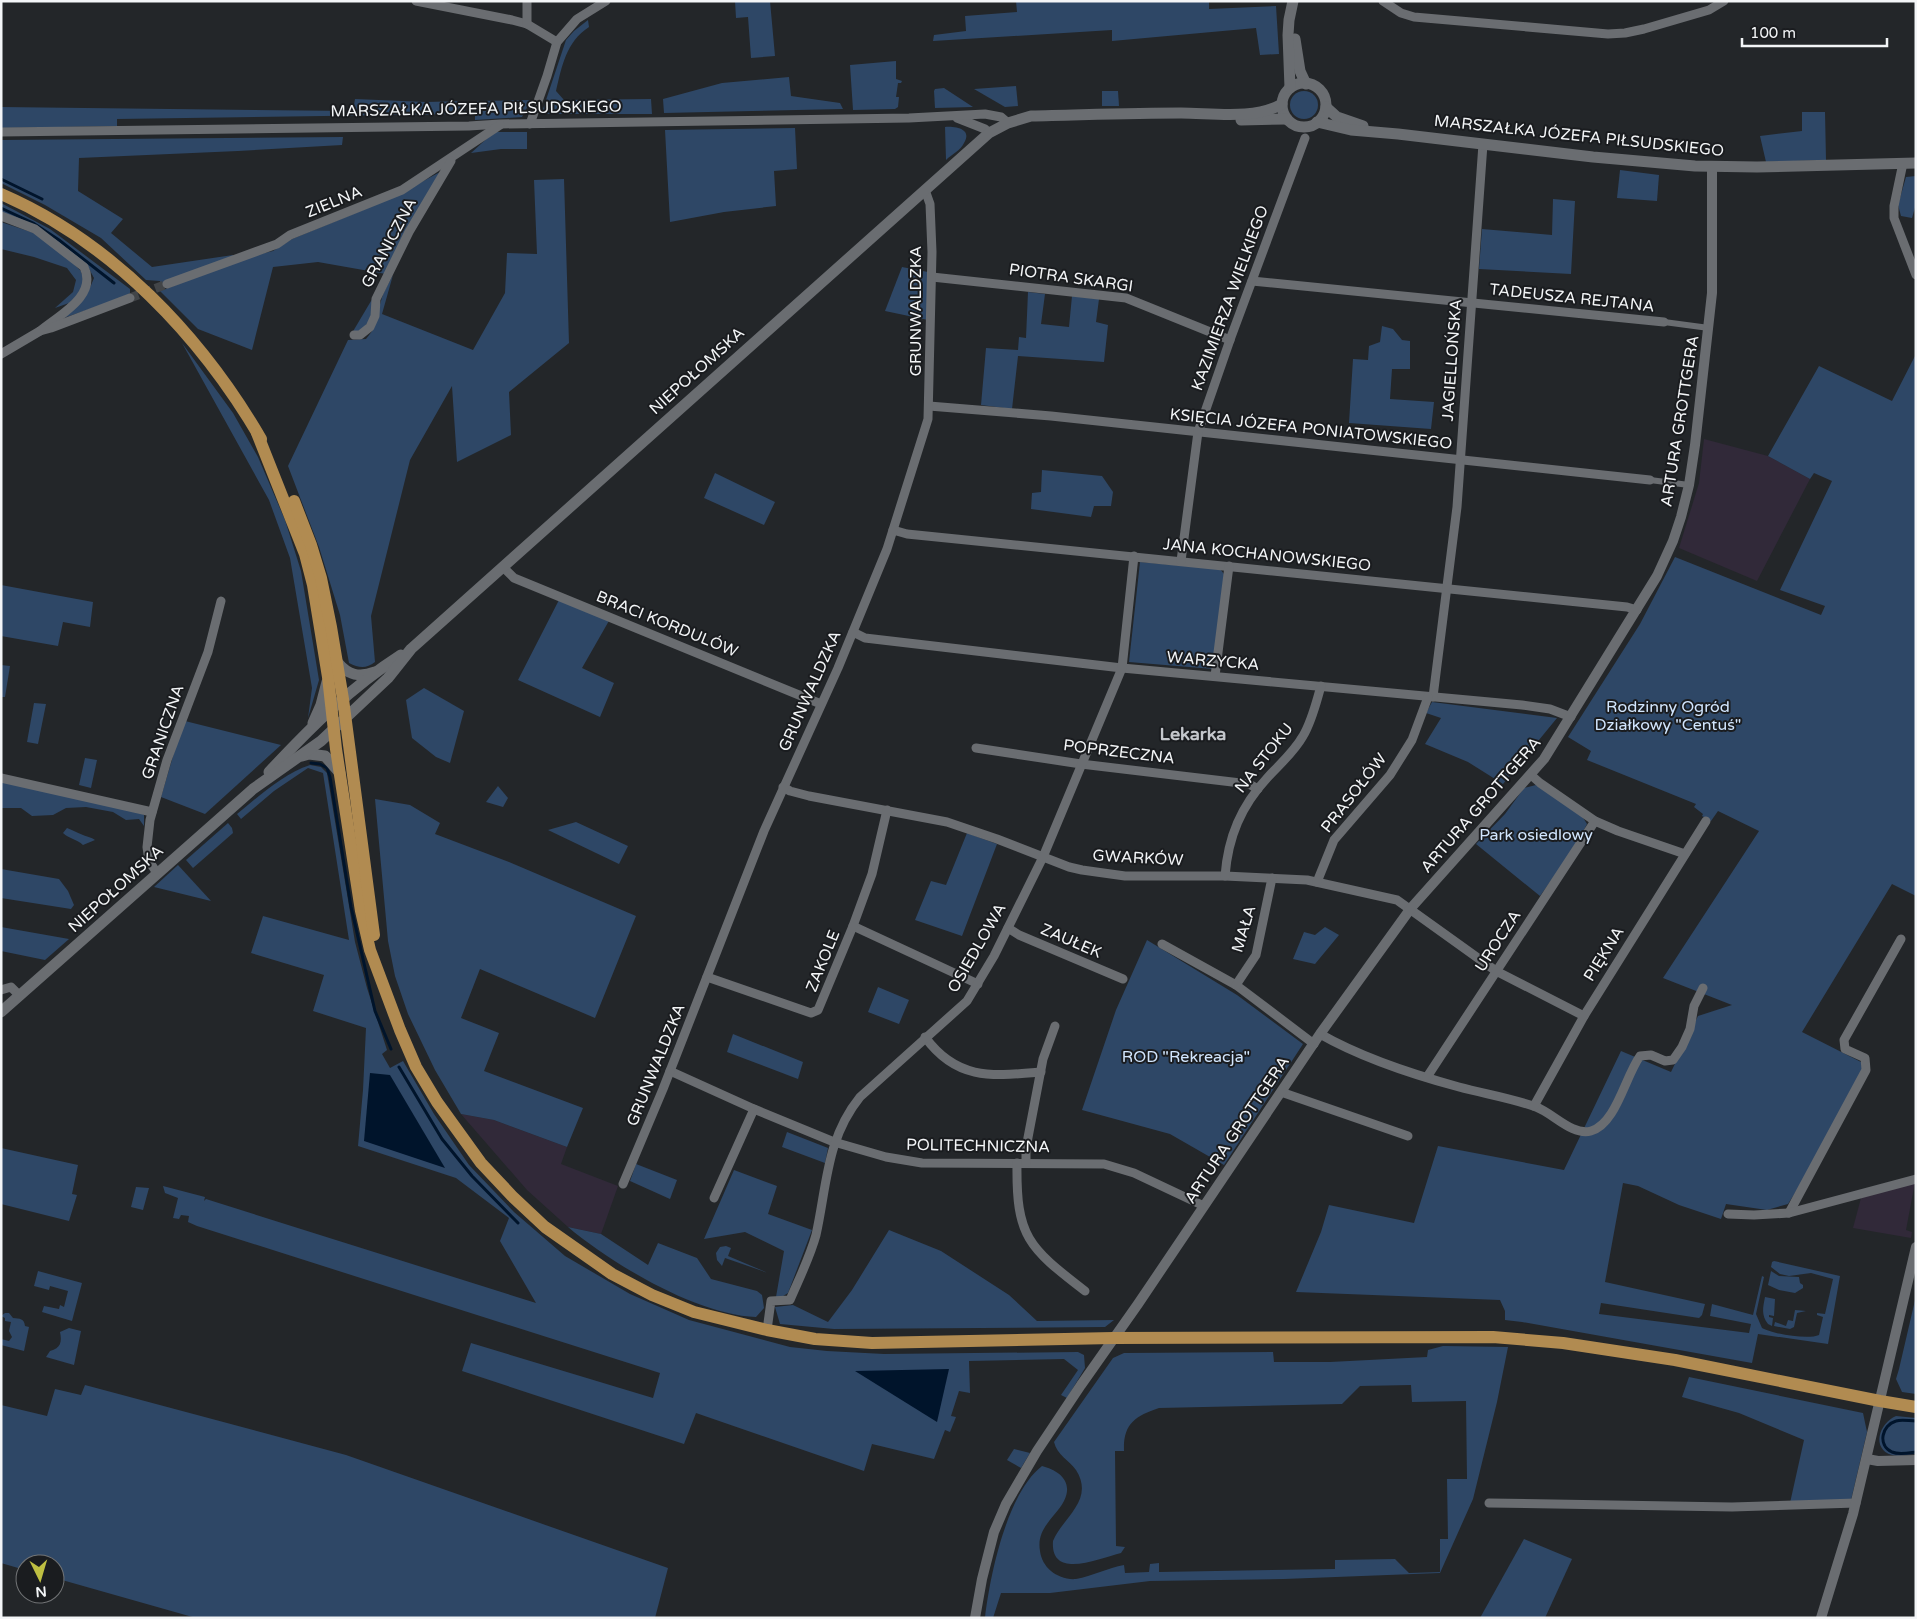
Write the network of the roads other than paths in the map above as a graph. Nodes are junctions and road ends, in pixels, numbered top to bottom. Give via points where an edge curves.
1 (416, 1) edge
2 (527, 1) edge
3 (606, 1) edge
4 (1383, 1) edge
5 (1724, 1) edge
6 (1293, 2) edge
7 (441, 3) edge
8 (527, 24) junction
9 (557, 42) junction
10 (1306, 84) junction
11 (1290, 88) junction
12 (1282, 104) junction
13 (1326, 106) junction
14 (1200, 113) junction
15 (952, 117) junction
16 (1287, 118) junction
17 (1008, 122) junction
18 (1318, 122) junction
19 (500, 124) junction
20 (530, 124) junction
21 (1, 132) edge
22 (989, 133) junction
23 (1389, 133) junction
24 (1305, 138) dead end
25 (1483, 144) junction
26 (452, 158) junction
27 (1903, 163) junction
28 (1916, 163) edge
29 (1712, 167) junction
30 (925, 190) junction
31 (1, 194) edge
32 (1, 216) edge
33 (1916, 275) edge
34 (932, 276) junction
35 (1252, 281) junction
36 (167, 284) tunnel mouth
37 (130, 298) tunnel mouth
38 (1472, 303) junction
39 (1664, 322) joint
40 (1709, 328) junction
41 (40, 330) junction
42 (354, 336) dead end
43 (1230, 340) junction
44 (1, 354) edge
45 (930, 406) junction
46 (1198, 432) junction
47 (257, 433) junction
48 (1460, 460) junction
49 (1650, 480) joint
50 (1689, 485) junction
51 (893, 530) junction
52 (1134, 556) junction
53 (1181, 561) junction
54 (1229, 566) junction
55 (503, 567) junction
56 (1446, 589) junction
57 (221, 601) dead end
58 (1637, 610) junction
59 (853, 632) junction
60 (411, 649) junction
61 (338, 663) junction
62 (1122, 668) junction
63 (378, 670) junction
64 (1215, 676) junction
65 (328, 678) junction
66 (1321, 686) junction
67 (1431, 697) junction
68 (343, 699) junction
69 (822, 704) junction
70 (331, 709) junction
71 (1571, 716) junction
72 (345, 717) junction
73 (334, 728) junction
74 (310, 729) junction
75 (976, 748) dead end
76 (296, 759) junction
77 (1081, 764) junction
78 (340, 774) junction
79 (1531, 775) junction
80 (1, 778) edge
81 (783, 787) junction
82 (253, 789) junction
83 (1258, 790) junction
84 (887, 810) junction
85 (152, 812) junction
86 (1595, 821) junction
87 (1706, 821) dead end
88 (1685, 854) junction
89 (1043, 857) junction
90 (157, 874) junction
91 (1225, 876) junction
92 (1272, 878) junction
93 (1317, 882) junction
94 (1411, 908) junction
95 (853, 926) junction
96 (1008, 928) junction
97 (1901, 939) dead end
98 (1162, 944) dead end
99 (1496, 971) junction
100 (379, 972) junction
101 (707, 977) junction
102 (1123, 979) dead end
103 (978, 984) junction
104 (1236, 985) junction
105 (1703, 988) dead end
106 (1, 990) edge
107 (20, 996) junction
108 (1, 1012) edge
109 (1584, 1016) junction
110 (1055, 1026) dead end
111 (1320, 1034) junction
112 (925, 1037) junction
113 (1314, 1044) junction
114 (670, 1071) junction
115 (1041, 1072) junction
116 (1427, 1077) junction
117 (1281, 1092) junction
118 (1534, 1106) junction
119 (754, 1109) junction
120 (1408, 1136) dead end
121 (834, 1142) junction
122 (1021, 1163) junction
123 (1916, 1179) edge
124 (623, 1184) dead end
125 (714, 1198) dead end
126 (1204, 1206) junction
127 (1789, 1213) junction
128 (1728, 1214) dead end
129 (1916, 1247) edge
130 (1085, 1291) dead end
131 (767, 1330) junction
132 (1114, 1338) junction
133 (1880, 1402) junction
134 (1916, 1407) edge
135 (1867, 1459) junction
136 (1916, 1460) edge
137 (1489, 1503) dead end
138 (1856, 1503) junction
139 (975, 1618) edge
140 (1821, 1618) edge

1 - 7 street
2 - 8 street
3 - 9 street via 577,19
4 - 5 street via 1414,17 1608,34 1644,30 1709,10
6 - 10 main road via 1296,48
6 - 11 main road via 1288,34
7 - 8 street
8 - 9 street
9 - 20 street
10 - 11 main road
10 - 13 main road via 1320,91
11 - 12 main road
12 - 14 main road via 1260,112
12 - 16 main road
13 - 18 main road
13 - 23 main road, MARSZAŁKA JÓZEFA PIŁSUDSKIEGO via 1336,117
14 - 16 main road via 1248,121
14 - 17 main road via 1031,116
15 - 17 street, MARSZAŁKA JÓZEFA PIŁSUDSKIEGO via 985,114
15 - 20 street, MARSZAŁKA JÓZEFA PIŁSUDSKIEGO
15 - 22 street, MARSZAŁKA JÓZEFA PIŁSUDSKIEGO
16 - 18 main road via 1305,127
17 - 22 main road, NIEPOŁOMSKA
18 - 23 main road, MARSZAŁKA JÓZEFA PIŁSUDSKIEGO via 1351,130
19 - 20 street, MARSZAŁKA JÓZEFA PIŁSUDSKIEGO
19 - 21 street, MARSZAŁKA JÓZEFA PIŁSUDSKIEGO
19 - 26 street, ZIELNA
22 - 30 main road, NIEPOŁOMSKA
23 - 25 main road, MARSZAŁKA JÓZEFA PIŁSUDSKIEGO
24 - 35 street, KAZIMIERZA WIELKIEGO
25 - 29 main road, MARSZAŁKA JÓZEFA PIŁSUDSKIEGO via 1657,164
25 - 38 street, JAGIELLOŃSKA
26 - 36 street, ZIELNA via 402,190 276,244
26 - 42 street, GRANICZNA via 409,232 376,299 375,316 370,327 360,336
27 - 28 main road, MARSZAŁKA JÓZEFA PIŁSUDSKIEGO
27 - 29 main road, MARSZAŁKA JÓZEFA PIŁSUDSKIEGO
27 - 33 street via 1894,218
29 - 40 street, ARTURA GROTTGERA
30 - 34 street, GRUNWALDZKA via 930,204
30 - 55 main road, NIEPOŁOMSKA
31 - 47 main road via 76,235 152,297 210,362
32 - 41 street via 35,229 84,267 88,274 88,282 80,298
34 - 43 street, PIOTRA SKARGI via 1126,298
34 - 45 street, GRUNWALDZKA
35 - 38 street, TADEUSZA REJTANA
35 - 43 street, KAZIMIERZA WIELKIEGO
37 - 41 street
38 - 39 street, TADEUSZA REJTANA
38 - 48 street, JAGIELLOŃSKA
39 - 40 street, TADEUSZA REJTANA
40 - 50 street, ARTURA GROTTGERA
41 - 44 street
43 - 46 street, KAZIMIERZA WIELKIEGO
45 - 46 street, KSIĘCIA JÓZEFA PONIATOWSKIEGO
45 - 51 street, GRUNWALDZKA
46 - 48 street, KSIĘCIA JÓZEFA PONIATOWSKIEGO
46 - 53 street, KAZIMIERZA WIELKIEGO
47 - 61 main road via 282,476 312,545
47 - 65 main road via 305,554
48 - 49 street, KSIĘCIA JÓZEFA PONIATOWSKIEGO
48 - 56 street, JAGIELLOŃSKA
49 - 50 street, KSIĘCIA JÓZEFA PONIATOWSKIEGO
50 - 58 street, ARTURA GROTTGERA via 1670,549
51 - 52 street, JANA KOCHANOWSKIEGO
51 - 59 street, GRUNWALDZKA
52 - 53 street, JANA KOCHANOWSKIEGO
52 - 62 street, OSIEDLOWA
53 - 54 street, JANA KOCHANOWSKIEGO
54 - 56 street, JANA KOCHANOWSKIEGO
54 - 64 street
55 - 60 main road, NIEPOŁOMSKA
55 - 69 street, BRACI KORDULÓW via 514,578
56 - 58 street, JANA KOCHANOWSKIEGO
56 - 67 street, JAGIELLOŃSKA
57 - 85 street, GRANICZNA via 208,652 167,760
58 - 71 street, ARTURA GROTTGERA
59 - 62 street, WARZYCKA via 865,638
59 - 69 street, GRUNWALDZKA
60 - 63 main road, NIEPOŁOMSKA
60 - 72 main road, NIEPOŁOMSKA via 388,678
61 - 63 main road via 352,674 367,675
61 - 68 main road
62 - 64 street, WARZYCKA
62 - 77 street, OSIEDLOWA
63 - 68 main road, NIEPOŁOMSKA
64 - 66 street, WARZYCKA
65 - 70 main road
65 - 74 main road
66 - 67 street, WARZYCKA
66 - 83 street, NA STOKU via 1303,737
67 - 71 street, WARZYCKA via 1550,709
67 - 93 street, PRASOŁÓW via 1412,740 1390,775 1334,840
68 - 70 main road, NIEPOŁOMSKA
68 - 72 main road
69 - 81 street, GRUNWALDZKA
70 - 73 main road
70 - 74 main road, NIEPOŁOMSKA
71 - 79 street, ARTURA GROTTGERA via 1556,743
72 - 73 main road, NIEPOŁOMSKA
72 - 100 main road
73 - 76 main road, NIEPOŁOMSKA
73 - 78 main road
74 - 82 main road, NIEPOŁOMSKA
75 - 77 street, POPRZECZNA
76 - 78 main road via 309,754 325,756
76 - 82 main road, NIEPOŁOMSKA
77 - 83 street, POPRZECZNA via 1249,784
77 - 89 street, OSIEDLOWA
78 - 100 main road via 361,911
79 - 86 street
79 - 94 street, ARTURA GROTTGERA
80 - 85 street
81 - 84 street, GWARKÓW via 790,792
81 - 101 street, GRUNWALDZKA
82 - 90 main road, NIEPOŁOMSKA
83 - 91 street, NA STOKU via 1248,802 1232,835
84 - 89 street, GWARKÓW via 947,822
84 - 95 street, ZAKOLE via 872,874
85 - 90 street, GRANICZNA via 147,846 149,861
86 - 88 street
86 - 99 street, UROCZA
87 - 88 street, PIĘKNA
88 - 109 street, PIĘKNA
89 - 91 street, GWARKÓW via 1069,867 1113,875
89 - 96 street, OSIEDLOWA
90 - 107 main road, NIEPOŁOMSKA
91 - 92 street, GWARKÓW
92 - 93 street, GWARKÓW
92 - 104 street, MAŁA via 1256,955
93 - 94 street, GWARKÓW via 1397,900
94 - 99 street, GWARKÓW
94 - 111 street, ARTURA GROTTGERA
95 - 101 street, ZAKOLE via 823,1000 818,1010 811,1013
95 - 103 street
96 - 102 street, ZAUŁEK
96 - 103 street, OSIEDLOWA
97 - 127 street via 1844,1040 1845,1049 1865,1058 1866,1070
98 - 104 street
99 - 109 street, GWARKÓW
99 - 116 street, UROCZA
100 - 131 main road via 416,1067 436,1102 481,1163 545,1227 612,1274 652,1295 694,1312
101 - 114 street, GRUNWALDZKA
103 - 112 street, OSIEDLOWA via 967,1001
104 - 113 street
105 - 118 street via 1694,1006 1690,1029 1673,1060 1640,1056 1610,1117 1601,1126 1590,1131 1574,1128
106 - 107 street via 11,987
107 - 108 main road, NIEPOŁOMSKA
109 - 118 street, PIĘKNA
110 - 115 street
111 - 113 street, ARTURA GROTTGERA
111 - 116 street via 1384,1063
112 - 115 street via 943,1058 980,1074
112 - 121 street, OSIEDLOWA via 860,1097
113 - 117 street, ARTURA GROTTGERA
114 - 119 street, POLITECHNICZNA
114 - 124 street, GRUNWALDZKA
115 - 122 street
116 - 118 street
117 - 120 street
117 - 126 street, ARTURA GROTTGERA
119 - 121 street, POLITECHNICZNA
119 - 125 street
121 - 122 street, POLITECHNICZNA via 904,1161
121 - 131 street, OSIEDLOWA via 815,1237 790,1300 771,1301
122 - 126 street, POLITECHNICZNA via 1088,1163 1119,1167
122 - 130 street via 1019,1210 1028,1238 1050,1264
123 - 127 street
126 - 132 street, ARTURA GROTTGERA
127 - 128 street
129 - 133 street
131 - 132 main road via 815,1339 872,1342
132 - 133 main road via 1518,1338 1675,1360
132 - 139 street, ARTURA GROTTGERA via 1040,1446 1006,1504 994,1532
133 - 134 main road
133 - 135 street
135 - 136 street
135 - 138 street
137 - 138 street via 1732,1506
138 - 140 street

